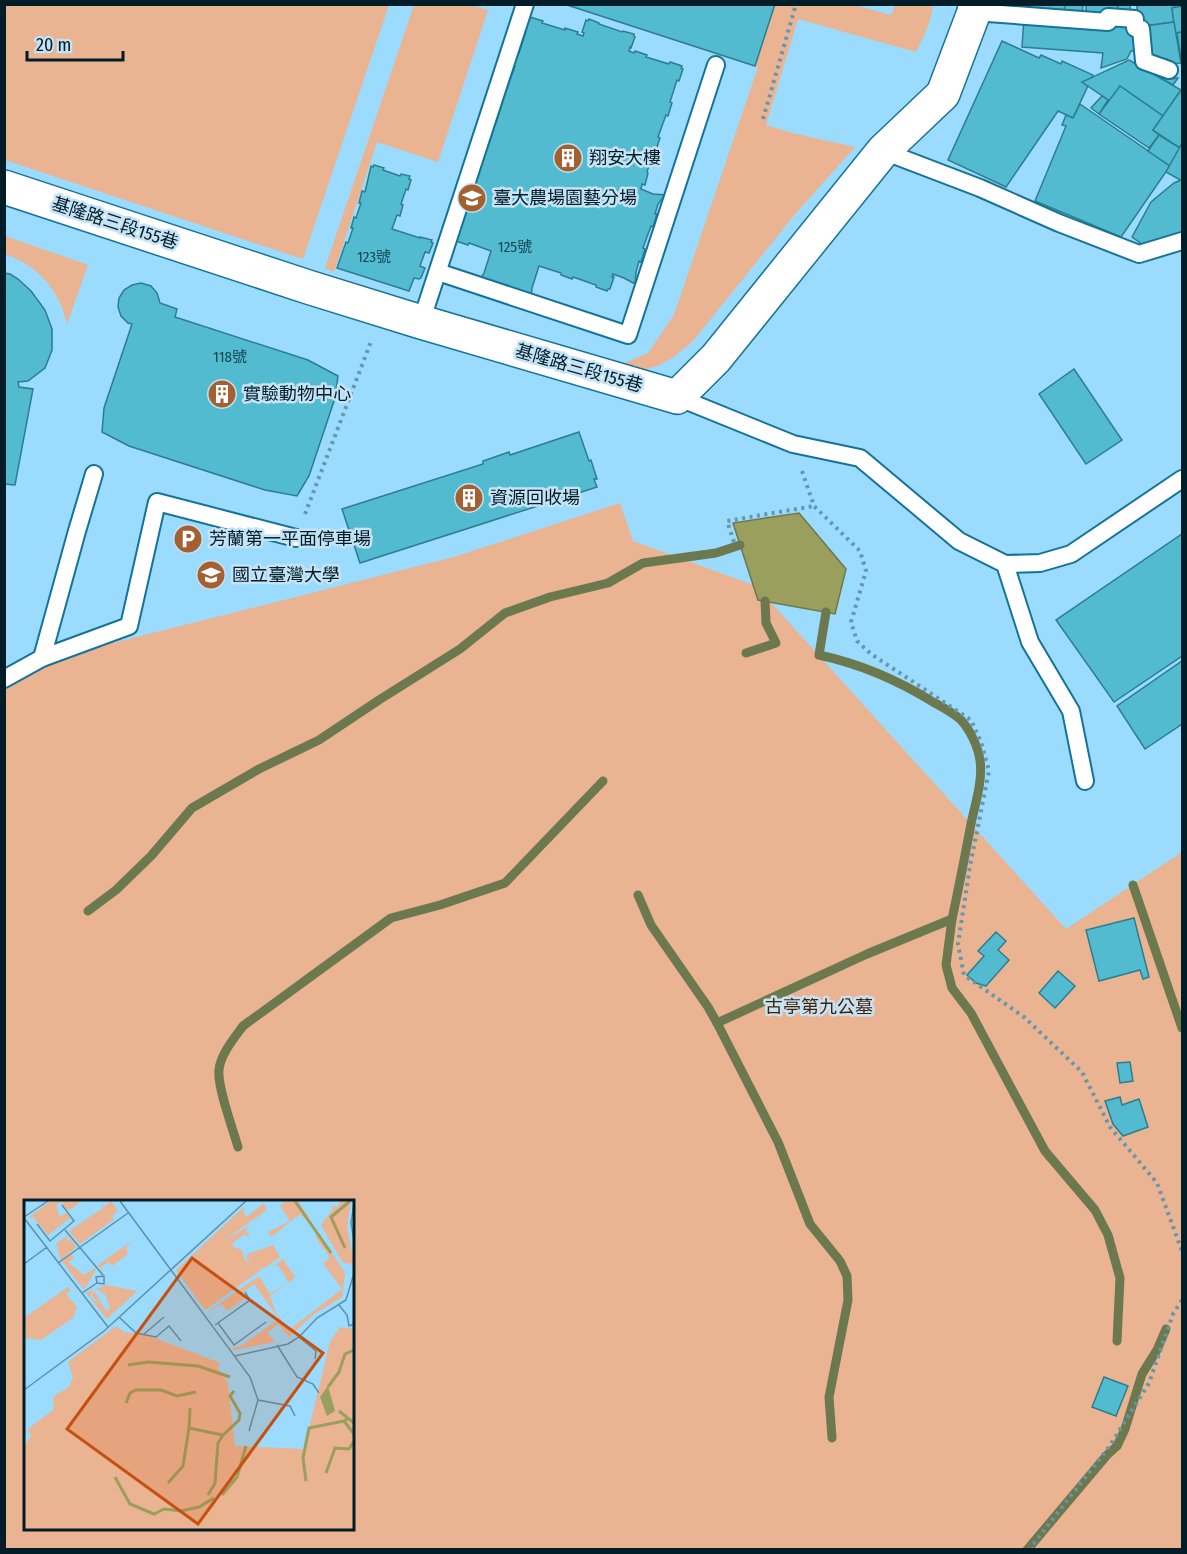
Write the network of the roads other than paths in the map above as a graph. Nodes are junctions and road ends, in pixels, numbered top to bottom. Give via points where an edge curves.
1 (525, 4) edge
2 (975, 8) edge
3 (716, 65) dead end
4 (1169, 70) dead end
5 (883, 151) junction
6 (4, 187) edge
7 (1182, 241) edge
8 (438, 272) junction
9 (422, 322) junction
10 (677, 397) junction
11 (94, 474) dead end
12 (1182, 479) edge
13 (296, 538) road end
14 (1005, 564) junction
15 (42, 658) junction
16 (4, 679) edge
17 (1085, 782) dead end

1 - 8 lane
2 - 4 lane via 1108,22 1108,17 1135,19 1135,28 1141,29 1144,61
2 - 5 street via 943,94
3 - 8 lane via 628,335
5 - 7 lane via 1140,254
5 - 10 street via 716,358
6 - 9 street, 基隆路三段155巷
8 - 9 lane
9 - 10 street, 基隆路三段155巷
10 - 14 lane via 792,444 860,458 959,541
11 - 15 lane
12 - 14 lane via 1071,554 1040,563
13 - 15 lane via 157,501 129,626
14 - 17 lane via 1030,642 1071,711
15 - 16 lane

